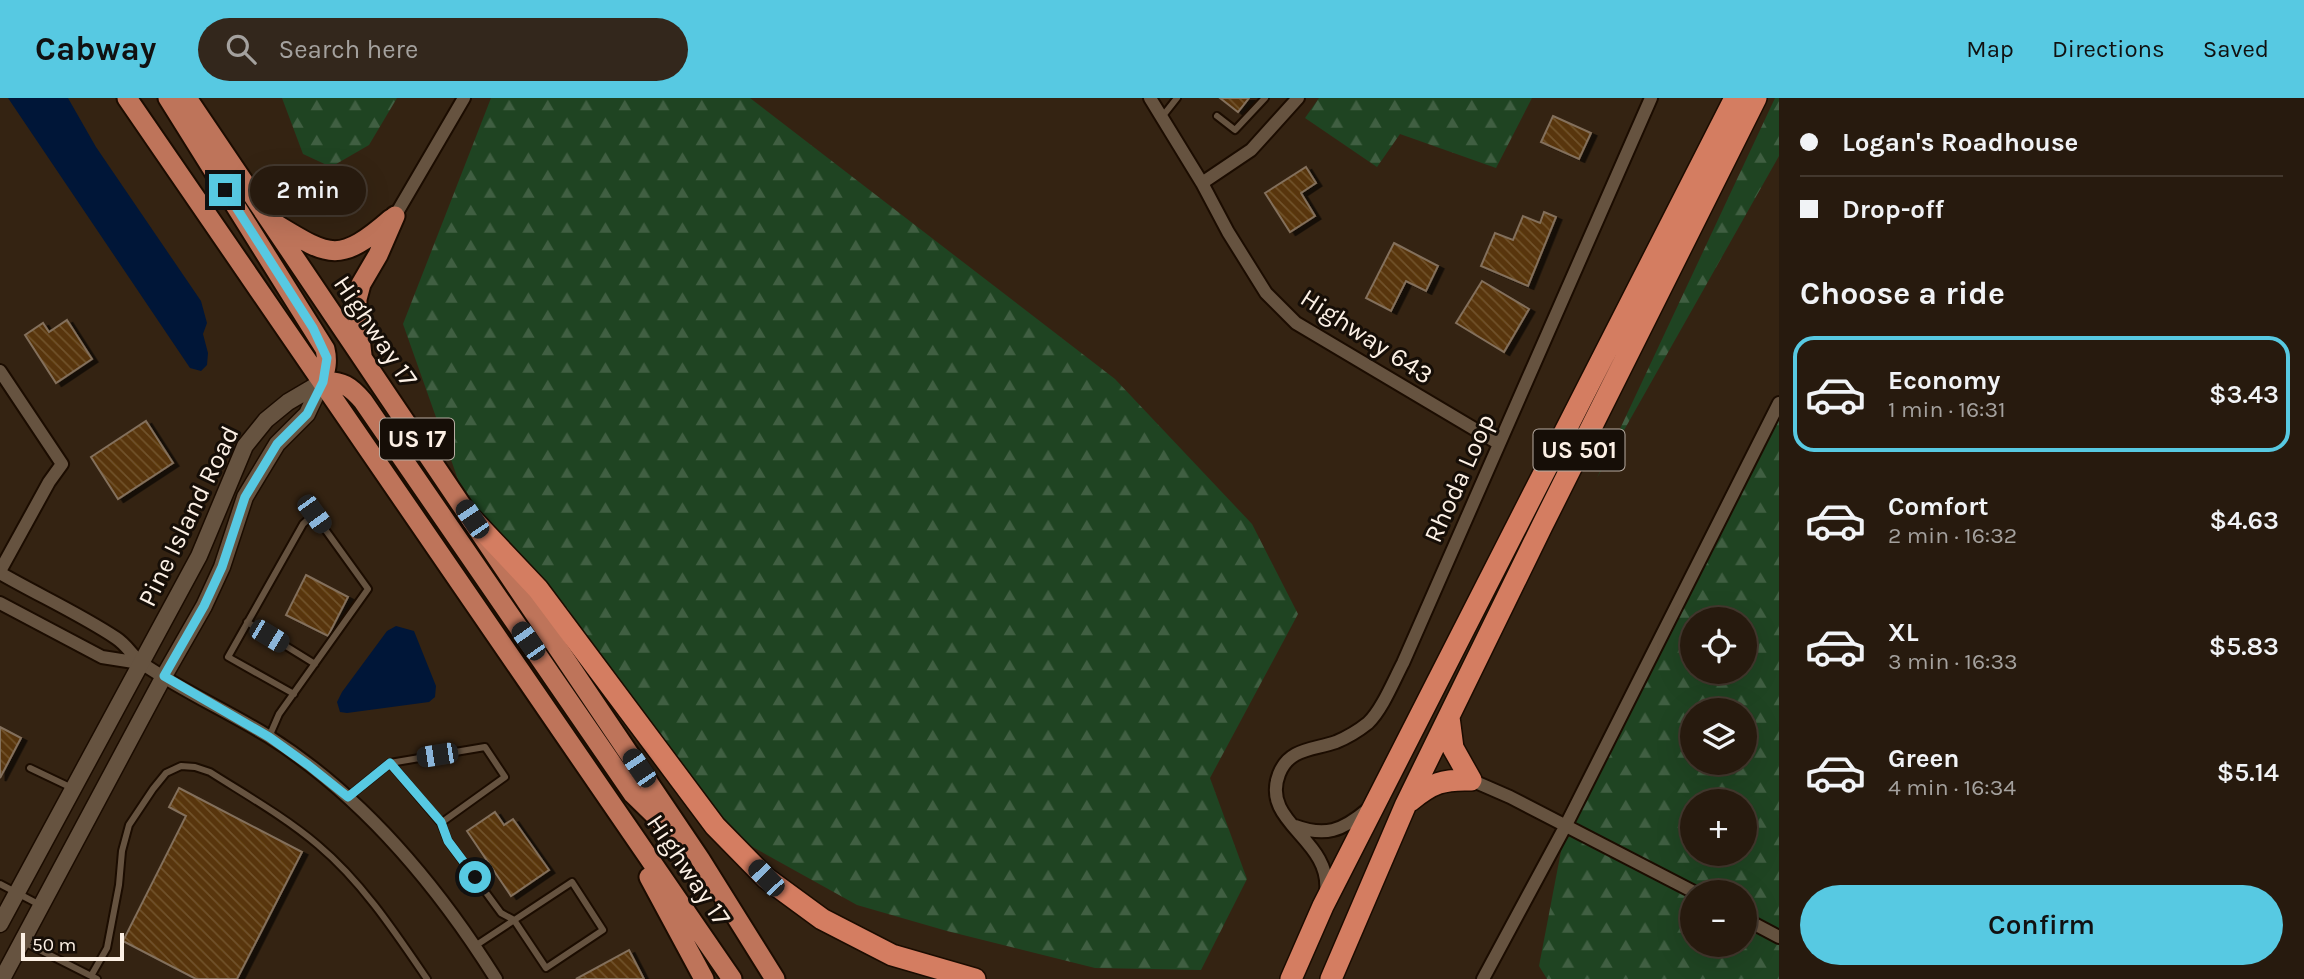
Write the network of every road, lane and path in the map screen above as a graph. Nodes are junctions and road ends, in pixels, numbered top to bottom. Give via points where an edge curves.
1 (127, 98) edge
2 (168, 98) edge
3 (187, 98) edge
4 (464, 98) edge
5 (1150, 98) edge
6 (1177, 98) edge
7 (1265, 98) edge
8 (1298, 98) edge
9 (1651, 98) edge
10 (1735, 98) edge
11 (1756, 98) edge
12 (1217, 116) dead end
13 (1162, 117) junction
14 (1202, 183) junction
15 (395, 216) junction
16 (269, 220) junction
17 (363, 359) junction
18 (0, 371) edge
19 (323, 382) junction
20 (1779, 403) edge
21 (1498, 443) junction
22 (472, 519) junction
23 (0, 572) edge
24 (0, 603) edge
25 (247, 622) junction
26 (141, 663) junction
27 (315, 664) junction
28 (164, 676) junction
29 (294, 694) junction
30 (1449, 716) junction
31 (269, 737) junction
32 (390, 763) junction
33 (30, 768) dead end
34 (1471, 780) junction
35 (600, 787) junction
36 (74, 789) junction
37 (348, 797) junction
38 (1375, 803) junction
39 (1406, 804) junction
40 (441, 822) junction
41 (1292, 825) junction
42 (1566, 825) junction
43 (700, 859) junction
44 (0, 884) edge
45 (1680, 885) edge
46 (18, 893) junction
47 (42, 905) junction
48 (1324, 906) junction
49 (514, 920) junction
50 (0, 924) edge
51 (1757, 925) edge
52 (1779, 937) edge
53 (23, 941) junction
54 (475, 946) junction
55 (94, 977) edge
56 (2, 979) edge
57 (427, 979) edge
58 (496, 979) edge
59 (704, 979) edge
60 (732, 979) edge
61 (775, 979) edge
62 (975, 979) edge
63 (1291, 979) edge
64 (1331, 979) edge
65 (1483, 979) edge

1 - 19 highway, Highway 17 / US 17
2 - 19 highway via 325,349
3 - 16 highway, Highway 17 / US 17
4 - 15 street
5 - 13 street, Highway 643
6 - 13 lane
7 - 12 lane via 1235,130
8 - 14 street via 1251,150
9 - 21 street, Rhoda Loop
10 - 38 highway, US 501
11 - 30 highway, US 501
13 - 14 street, Highway 643
14 - 21 street, Highway 643 via 1266,293 1296,323
15 - 16 highway via 366,241 334,250 314,247
15 - 17 highway via 357,299
16 - 17 highway, Highway 17 / US 17
17 - 22 highway, Highway 17 / US 17
18 - 23 street via 62,464
19 - 26 street, Pine Island Road via 266,420 245,446 199,556
19 - 28 street, Pine Island Road via 307,414 277,444 245,497 222,567
19 - 35 highway, Highway 17 / US 17
19 - 43 highway via 347,385 363,401 633,794
20 - 42 street
21 - 41 street, Rhoda Loop via 1403,663 1370,721 1353,734 1296,753 1283,764 1276,780 1276,798
22 - 43 highway, Highway 17 / US 17
22 - 62 highway via 538,589 715,826 766,878 822,919 892,955
23 - 26 street via 119,640
24 - 26 street via 102,657
25 - 27 lane
25 - 27 lane via 303,524 314,514 368,589
25 - 29 lane via 228,657
26 - 28 street
26 - 36 street, Pine Island Road
27 - 29 lane
28 - 31 street
28 - 47 street, Pine Island Road
29 - 31 lane
30 - 34 highway via 1453,748
30 - 39 highway, US 501
31 - 37 street
32 - 37 lane
32 - 40 lane
32 - 40 lane via 485,747 505,777
33 - 36 lane
34 - 39 highway via 1450,779 1429,786
34 - 42 street
35 - 59 highway
35 - 60 highway, Highway 17 / US 17
36 - 46 street, Pine Island Road
37 - 54 street via 437,892
38 - 41 street via 1342,828 1312,832
38 - 48 highway, US 501
39 - 64 highway, US 501
40 - 49 lane via 448,841 501,913
41 - 48 street via 1313,847 1325,873
42 - 45 street
42 - 65 street
43 - 61 highway, Highway 17 / US 17
44 - 46 lane
46 - 47 lane
46 - 50 street, Pine Island Road
47 - 53 street, Pine Island Road
48 - 63 highway, US 501
49 - 49 lane via 546,968 603,929 572,882
49 - 54 lane
51 - 52 street
53 - 55 lane
53 - 56 street, Pine Island Road
54 - 58 street
55 - 57 lane via 107,948 129,825 166,773 181,766 210,772 317,844 383,916

